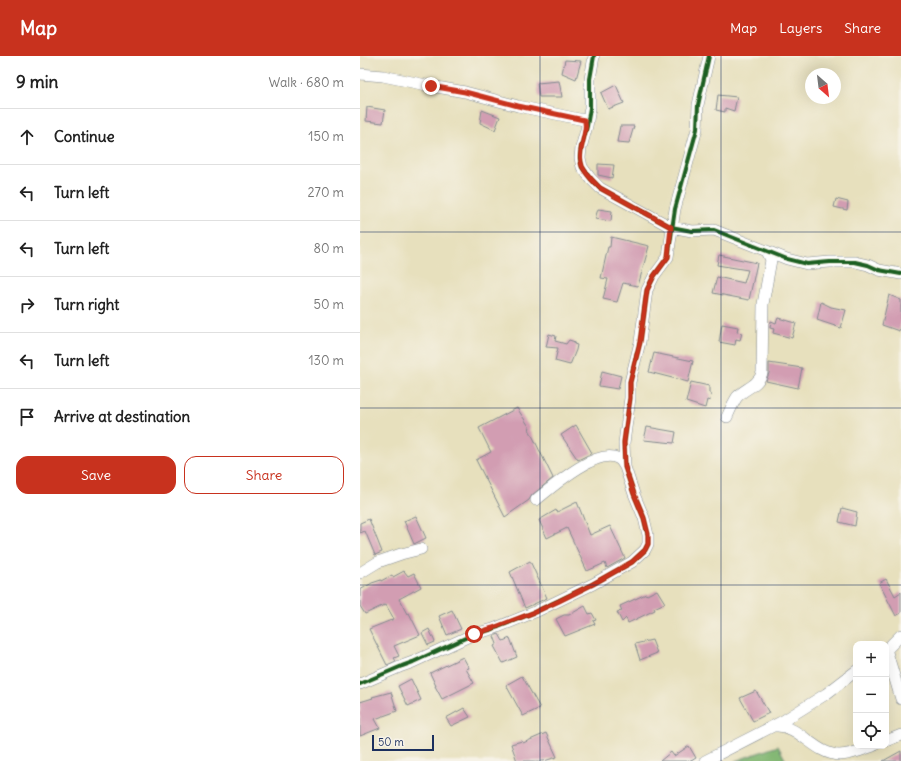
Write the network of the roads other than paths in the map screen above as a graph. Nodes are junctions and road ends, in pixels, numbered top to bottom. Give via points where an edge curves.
1 (594, 56) edge
2 (709, 56) edge
3 (360, 74) edge
4 (586, 123) junction
5 (671, 227) junction
6 (767, 251) junction
7 (901, 274) edge
8 (727, 417) dead end
9 (625, 467) junction
10 (536, 500) dead end
11 (421, 549) dead end
12 (360, 573) edge
13 (901, 635) edge
14 (889, 646) edge
15 (889, 659) edge
16 (853, 672) edge
17 (360, 684) edge
18 (901, 699) edge
19 (772, 727) junction
20 (901, 735) edge
21 (889, 740) edge
22 (821, 748) junction
23 (864, 749) edge
24 (705, 761) edge
25 (822, 761) edge

1 - 4 street via 590,79 590,108
2 - 5 street via 698,105 697,129
3 - 4 street via 465,92 524,108 584,120
4 - 5 street via 580,158 582,167 591,179 600,188
5 - 6 street via 692,231 714,230
5 - 9 street via 668,257 647,290 640,342 630,382 624,442
6 - 7 street via 807,264 855,262
6 - 8 street via 771,260 763,304 762,374 755,384 738,397
9 - 10 street via 617,457 600,457 566,476
9 - 17 street via 648,534 648,544 640,556 593,584 535,612 474,634
11 - 12 street via 378,562
13 - 14 street
15 - 18 street
16 - 19 street via 826,694
19 - 22 street via 790,728
19 - 24 street
20 - 21 street
22 - 23 street via 831,754 842,755
22 - 25 street

